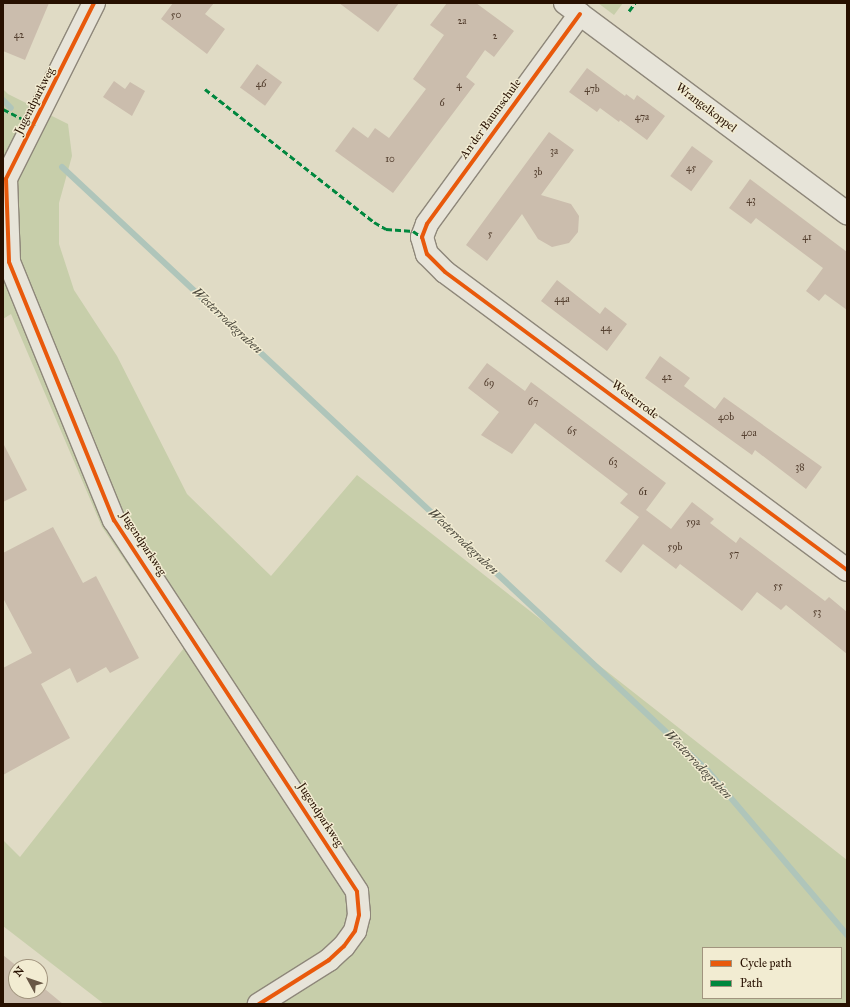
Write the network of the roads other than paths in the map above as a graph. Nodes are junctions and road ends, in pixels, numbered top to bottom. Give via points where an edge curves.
1 (94, 3) edge
2 (572, 9) edge
3 (847, 212) edge
4 (422, 237) joint
5 (847, 570) edge
6 (259, 1004) edge

1 - 6 street, Jugendparkweg via 6,179 9,262 114,520 357,892 359,915 355,931 344,946 329,960
2 - 3 street, Wrangelkoppel
2 - 4 street, An der Baumschule via 434,213
4 - 5 street, Westerrode via 427,254 445,272

